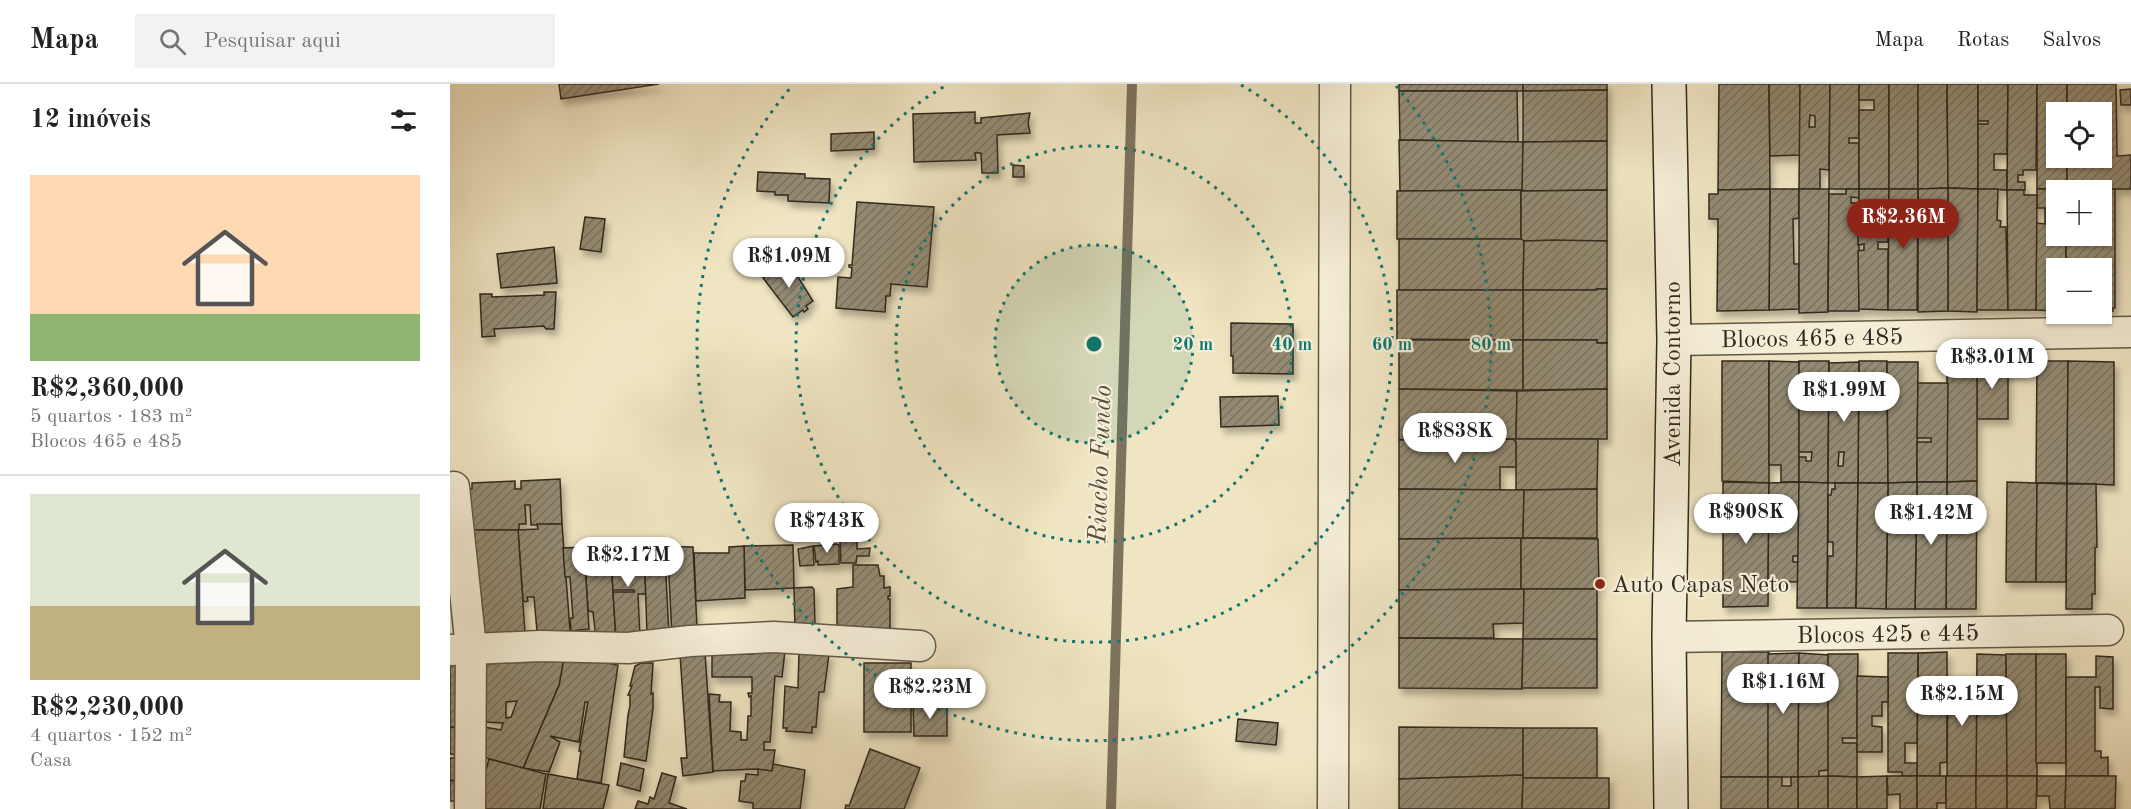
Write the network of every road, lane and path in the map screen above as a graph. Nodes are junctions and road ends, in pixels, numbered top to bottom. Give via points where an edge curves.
1 (1335, 84) edge
2 (1669, 84) edge
3 (2131, 332) edge
4 (1674, 340) junction
5 (453, 487) dead end
6 (2108, 630) dead end
7 (1669, 637) junction
8 (920, 646) dead end
9 (460, 649) edge
10 (470, 809) edge
11 (1333, 809) edge
12 (1671, 809) edge

1 - 11 street
2 - 4 street, Avenida Contorno
3 - 4 street, Blocos 465 e 485
4 - 7 street, Avenida Contorno
5 - 9 street
6 - 7 street, Blocos 425 e 445
7 - 12 street, Avenida Contorno
8 - 9 street via 774,637 628,648
9 - 10 street

